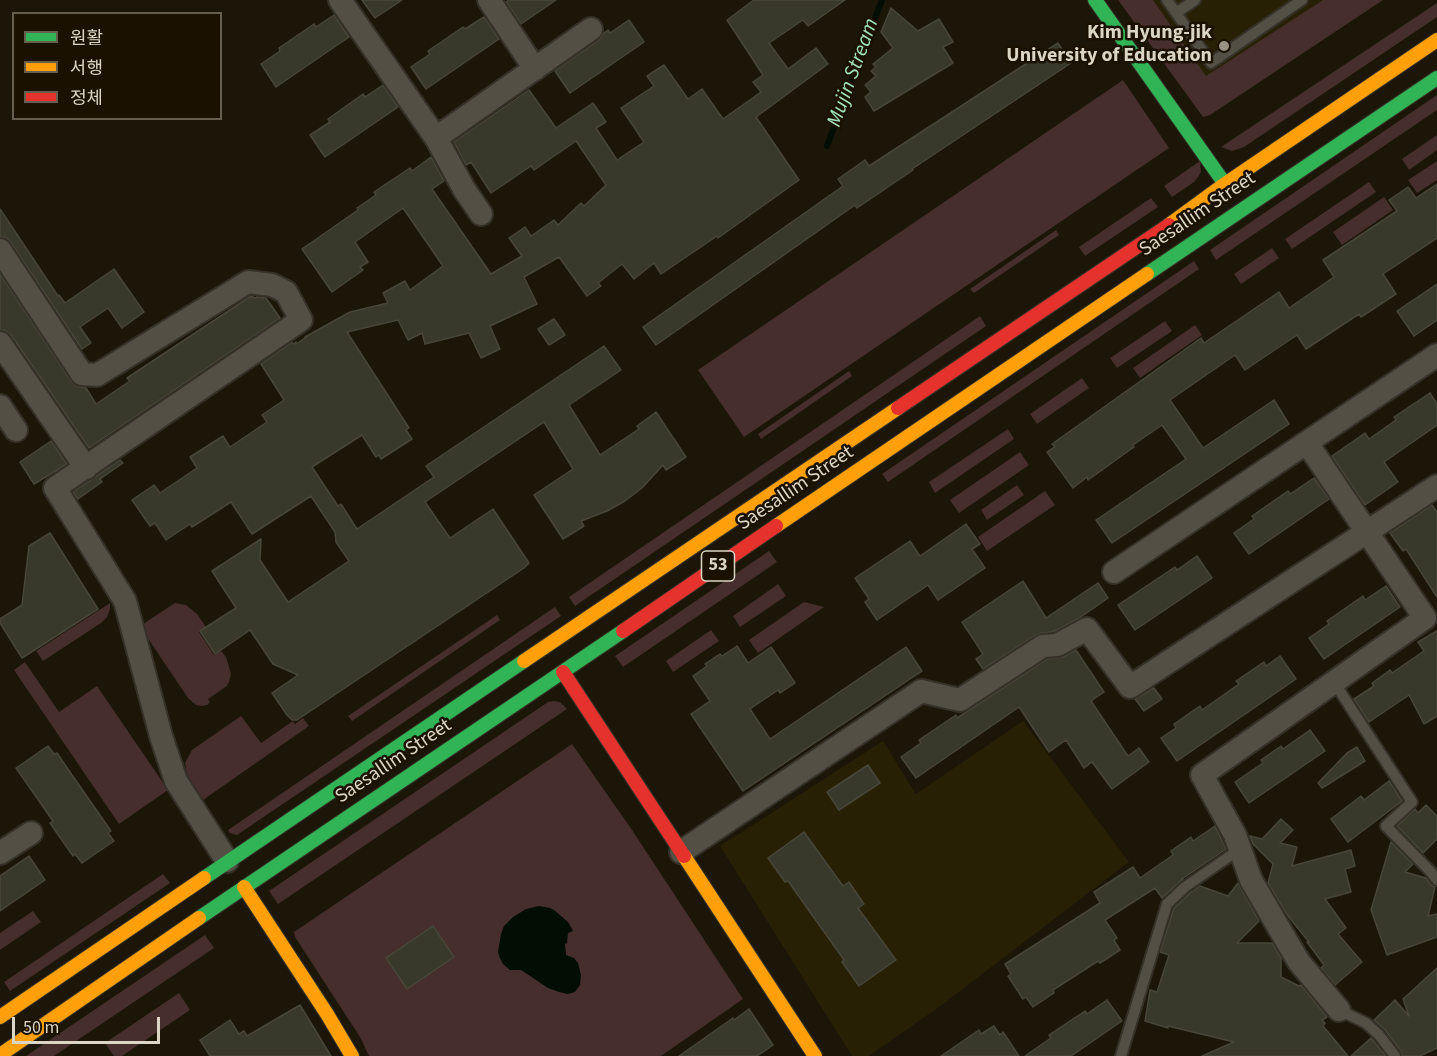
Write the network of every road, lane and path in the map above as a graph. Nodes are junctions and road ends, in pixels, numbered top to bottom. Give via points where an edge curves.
1 (340, 0) edge
2 (489, 0) edge
3 (1095, 0) edge
4 (1167, 0) edge
5 (1195, 0) edge
6 (1302, 0) edge
7 (1176, 13) junction
8 (591, 29) dead end
9 (1437, 40) edge
10 (535, 69) junction
11 (1437, 78) edge
12 (436, 138) junction
13 (1225, 184) junction
14 (481, 214) dead end
15 (0, 250) edge
16 (0, 343) edge
17 (1437, 355) edge
18 (0, 406) edge
19 (16, 430) dead end
20 (1307, 443) junction
21 (86, 468) junction
22 (1437, 486) edge
23 (1367, 532) junction
24 (1114, 572) dead end
25 (1431, 617) edge
26 (563, 672) junction
27 (1334, 682) junction
28 (31, 834) dead end
29 (1240, 849) junction
30 (681, 852) junction
31 (0, 853) edge
32 (227, 861) junction
33 (1437, 880) edge
34 (244, 887) junction
35 (1339, 1010) joint
36 (0, 1017) edge
37 (811, 1054) edge
38 (0, 1055) edge
39 (352, 1056) edge
40 (1120, 1056) edge
41 (1395, 1056) edge

1 - 12 street
2 - 10 street
3 - 13 main road
4 - 7 lane
5 - 7 lane
6 - 7 lane via 1211,63
8 - 10 street
9 - 13 main road, Saesallim Street / 53
10 - 12 street
11 - 26 main road, Saesallim Street / 53
12 - 14 street
13 - 32 main road, Saesallim Street / 53
15 - 21 street via 82,374 97,375 248,282 272,285 285,292 301,320
16 - 21 street
17 - 20 street
18 - 19 street
20 - 23 street
20 - 24 street
21 - 32 street via 55,488 125,601 176,781
22 - 23 street
23 - 25 street
23 - 30 street via 1130,687 1087,629 1057,645 1043,646 960,700 921,692
25 - 27 street
26 - 30 main road
26 - 34 main road, Saesallim Street / 53
27 - 29 street via 1202,775
27 - 33 lane via 1412,802 1386,826
28 - 31 street
29 - 35 street via 1251,880 1282,935
29 - 40 lane via 1167,904
30 - 37 main road
32 - 36 main road, Saesallim Street / 53
34 - 38 main road, Saesallim Street / 53
34 - 39 main road
35 - 41 lane via 1366,1023

